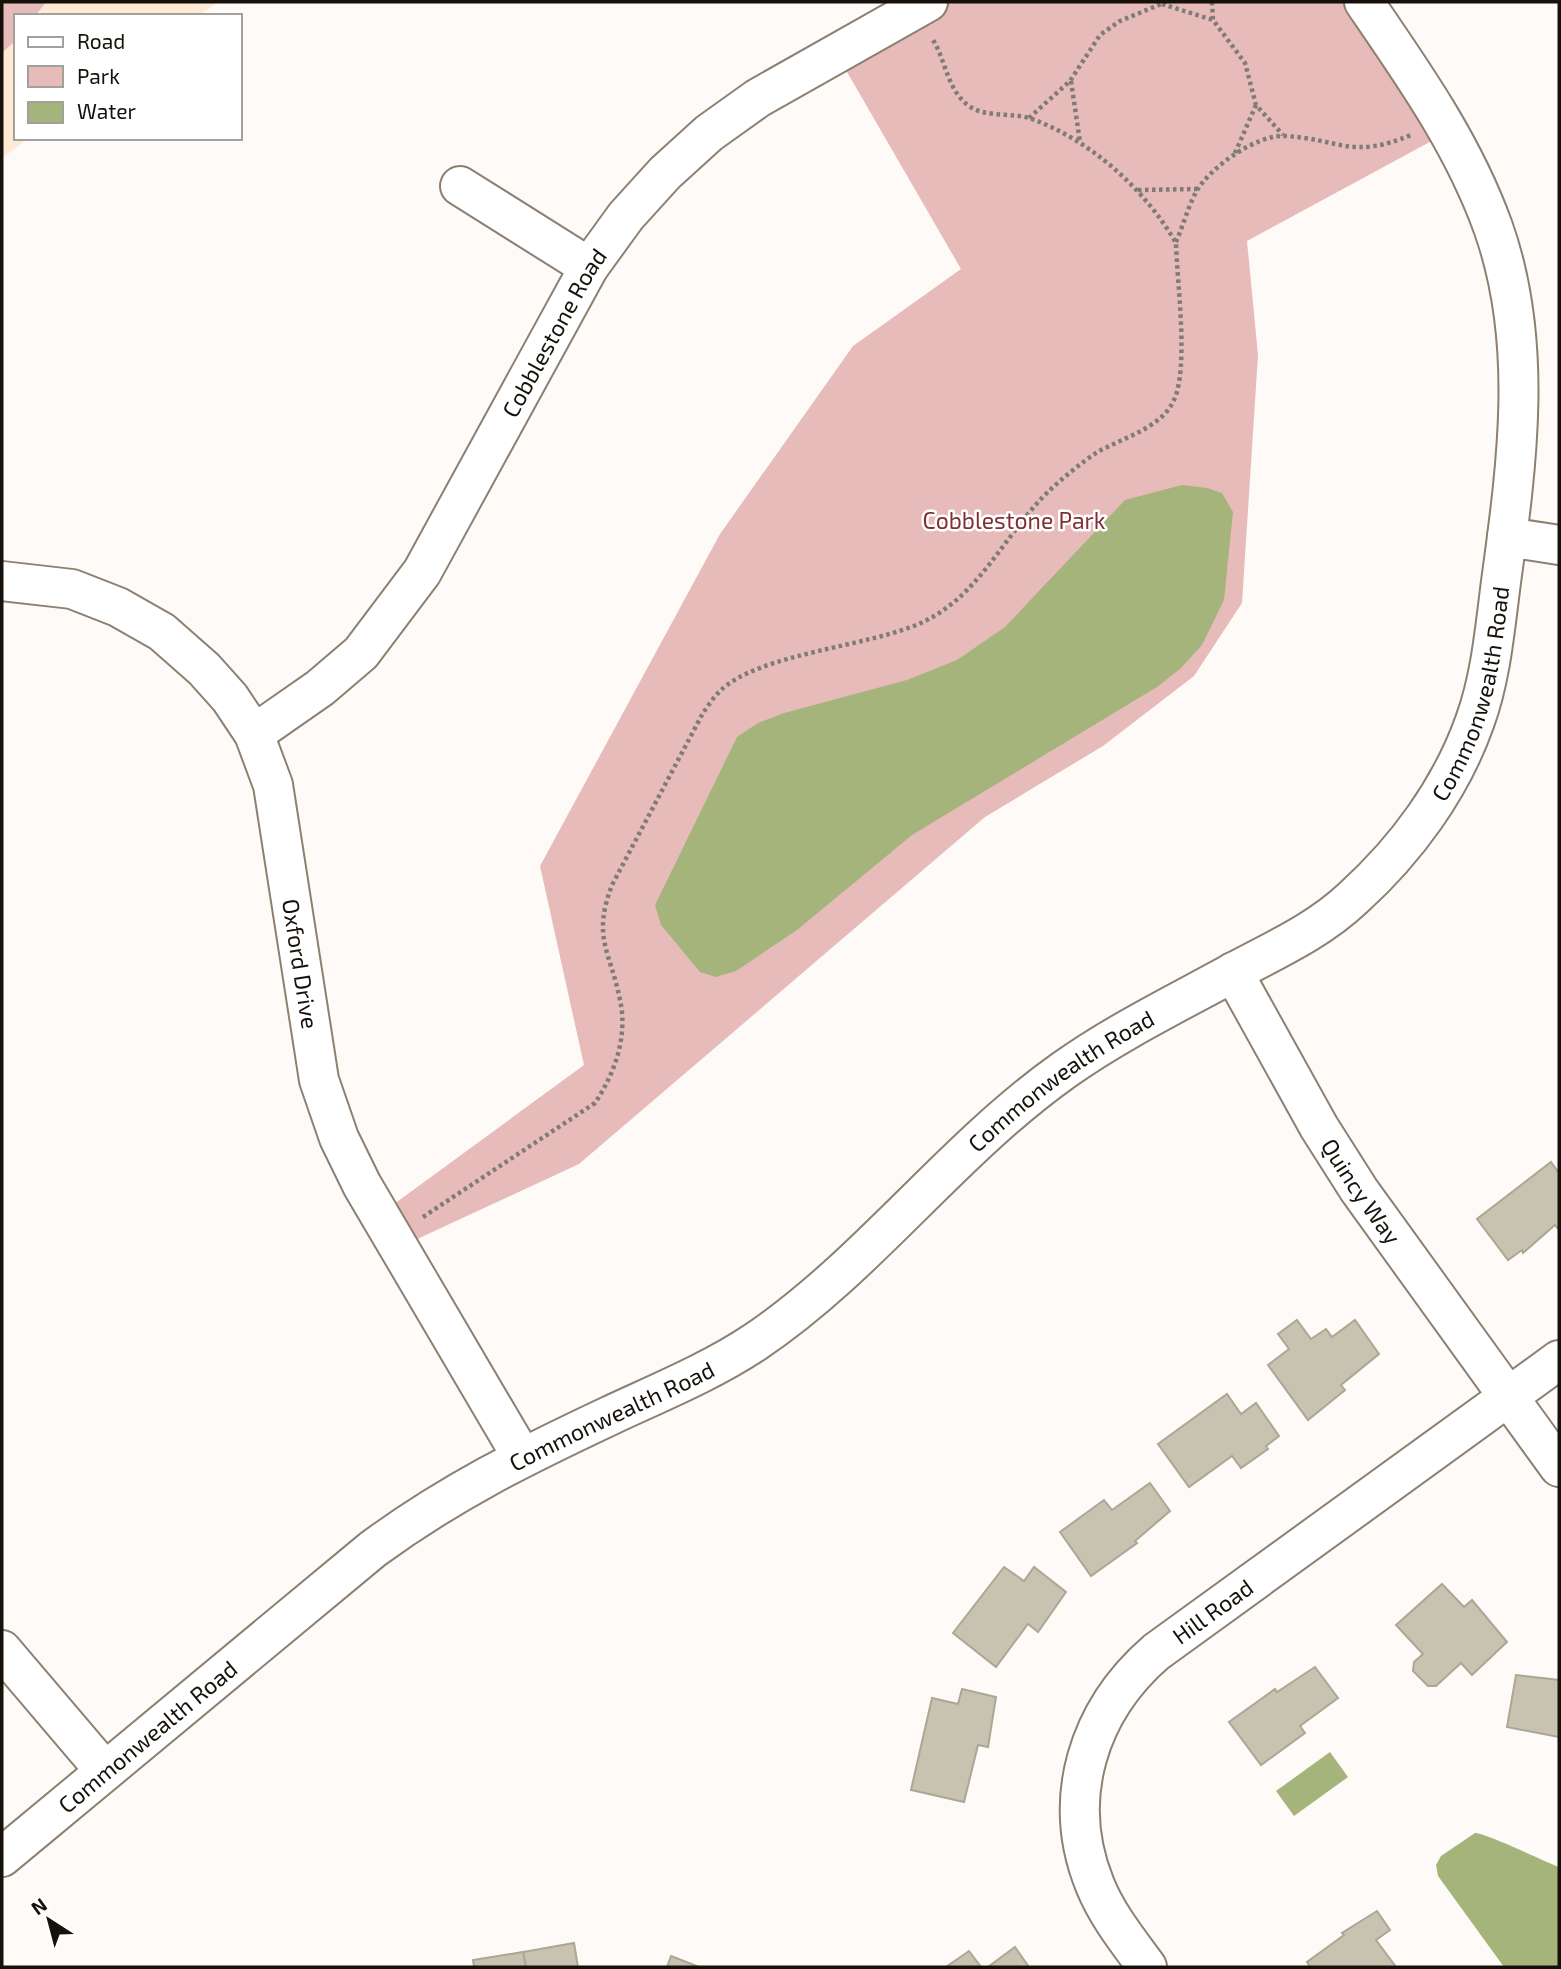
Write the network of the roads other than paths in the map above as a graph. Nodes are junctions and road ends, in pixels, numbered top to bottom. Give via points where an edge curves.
1 (1364, 2) edge
2 (921, 6) edge
3 (460, 186) dead end
4 (589, 267) junction
5 (1507, 537) junction
6 (1559, 545) edge
7 (2, 581) edge
8 (254, 734) junction
9 (1233, 972) junction
10 (1559, 1360) edge
11 (1508, 1397) junction
12 (522, 1457) junction
13 (1559, 1467) edge
14 (2, 1650) edge
15 (105, 1771) junction
16 (2, 1857) edge
17 (1147, 1967) edge

1 - 5 street, Commonwealth Road via 1445,120 1495,231 1511,293 1519,359 1520,420
2 - 4 street, Cobblestone Road via 758,98 709,133 657,181
3 - 4 street
4 - 8 street, Cobblestone Road via 422,572 361,653
5 - 6 street
5 - 9 street, Commonwealth Road via 1490,663 1476,720 1430,811 1350,901 1308,934
7 - 8 street, Oxford Drive via 72,589 118,607 162,632 204,668
8 - 12 street, Oxford Drive via 273,785 284,837 319,1080 339,1138
9 - 11 street, Quincy Way via 1319,1128 1359,1190
9 - 12 street, Commonwealth Road via 1072,1064 1028,1095 796,1314 747,1348
10 - 11 street, Hill Road
11 - 13 street, Quincy Way
11 - 17 street, Hill Road via 1156,1652 1113,1696 1087,1758 1082,1835 1103,1902
12 - 15 street, Commonwealth Road via 465,1486 373,1549
14 - 15 street
15 - 16 street, Commonwealth Road

